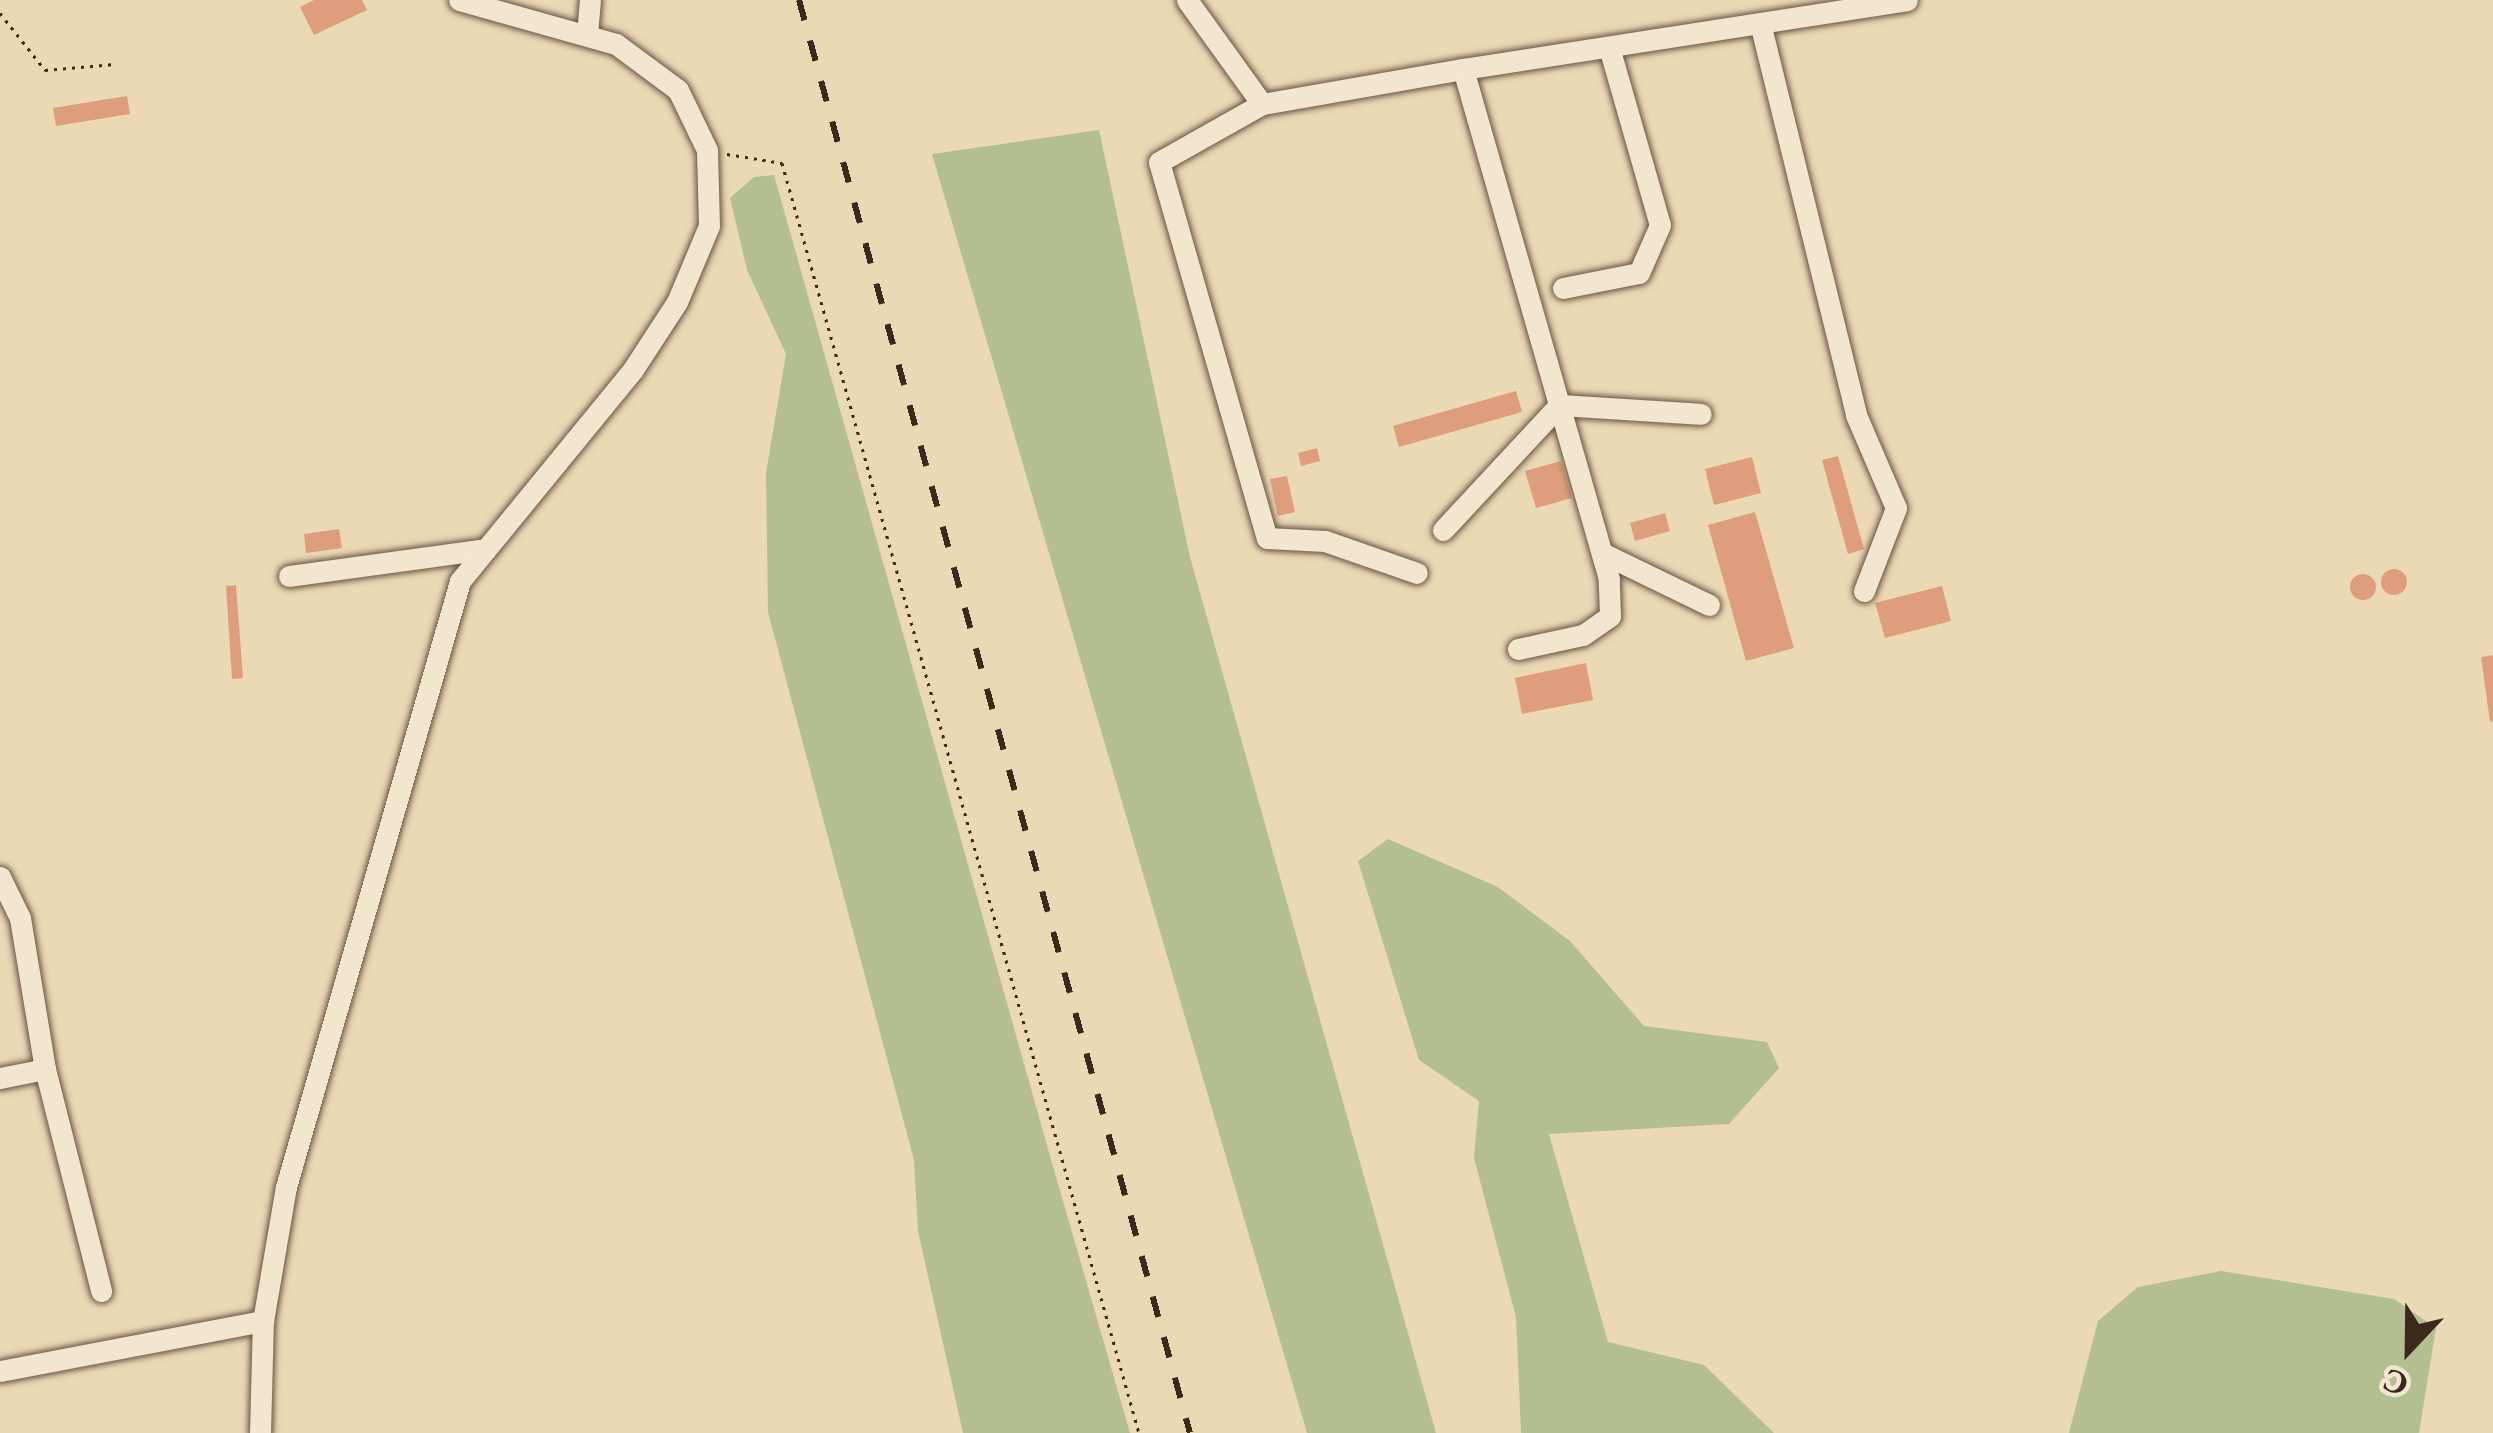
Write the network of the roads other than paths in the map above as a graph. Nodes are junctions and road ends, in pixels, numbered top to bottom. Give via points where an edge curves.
1 (459, 0) edge
2 (590, 0) edge
3 (1187, 0) edge
4 (1907, 0) edge
5 (1761, 27) junction
6 (587, 34) junction
7 (1610, 47) junction
8 (1463, 69) junction
9 (1262, 104) junction
10 (1563, 288) dead end
11 (1559, 405) junction
12 (1701, 413) dead end
13 (1443, 530) dead end
14 (479, 550) junction
15 (1602, 553) junction
16 (1417, 573) dead end
17 (289, 576) dead end
18 (1864, 591) dead end
19 (1708, 605) dead end
20 (1519, 649) dead end
21 (0, 877) edge
22 (44, 1069) junction
23 (0, 1078) edge
24 (101, 1292) dead end
25 (263, 1321) junction
26 (0, 1372) edge
27 (260, 1433) edge

1 - 6 street
2 - 6 street
3 - 9 street
4 - 5 street
5 - 7 street
5 - 18 street via 1856,415 1896,508
6 - 14 street via 640,57 678,90 707,150 709,226 677,302 632,371
7 - 8 street
7 - 10 street via 1660,225 1639,273
8 - 9 street
8 - 11 street
9 - 16 street via 1159,162 1267,538 1325,541
11 - 12 street
11 - 13 street
11 - 15 street
14 - 17 street
14 - 25 street via 460,581 286,1187
15 - 19 street
15 - 20 street via 1610,616 1583,635
21 - 22 street via 20,918
22 - 23 street
22 - 24 street
25 - 26 street
25 - 27 street

